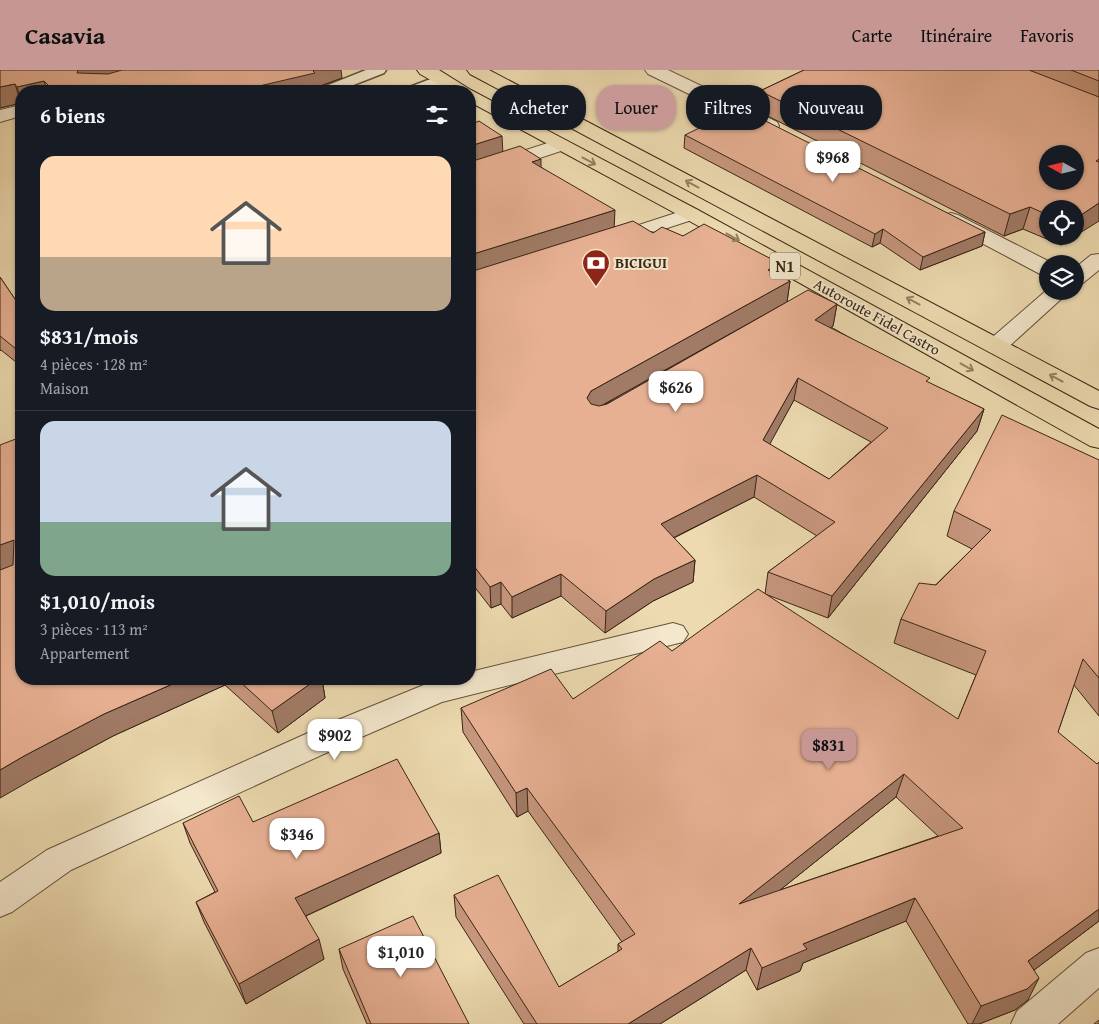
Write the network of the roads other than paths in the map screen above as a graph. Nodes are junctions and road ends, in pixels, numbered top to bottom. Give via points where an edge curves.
1 (379, 70) edge
2 (476, 70) edge
3 (654, 70) edge
4 (433, 74) edge
5 (341, 85) edge
6 (419, 85) edge
7 (452, 85) edge
8 (476, 98) edge
9 (15, 112) edge
10 (0, 116) edge
11 (784, 133) edge
12 (560, 145) junction
13 (476, 173) edge
14 (933, 209) edge
15 (691, 214) junction
16 (590, 246) edge
17 (1099, 260) edge
18 (1039, 264) edge
19 (1084, 271) edge
20 (1049, 300) edge
21 (996, 346) junction
22 (1099, 401) edge
23 (1099, 440) edge
24 (673, 634) dead end
25 (476, 682) edge
26 (465, 685) edge
27 (0, 901) edge
28 (1099, 965) edge
29 (1030, 1024) edge

1 - 5 lane
21 -> 2 highway, Autoroute Fidel Castro / N1
3 - 11 street
4 - 6 lane
4 - 7 highway
8 - 12 highway, Autoroute Fidel Castro / N1
9 - 10 street
12 - 13 street
12 -> 15 highway, Autoroute Fidel Castro / N1
14 - 18 street
15 - 16 street
15 -> 23 highway, Autoroute Fidel Castro / N1 via 818,293
17 - 19 street
20 - 21 street
22 -> 21 highway, Autoroute Fidel Castro / N1
24 - 25 street
26 - 27 street via 436,692 339,733 59,860
28 - 29 street

